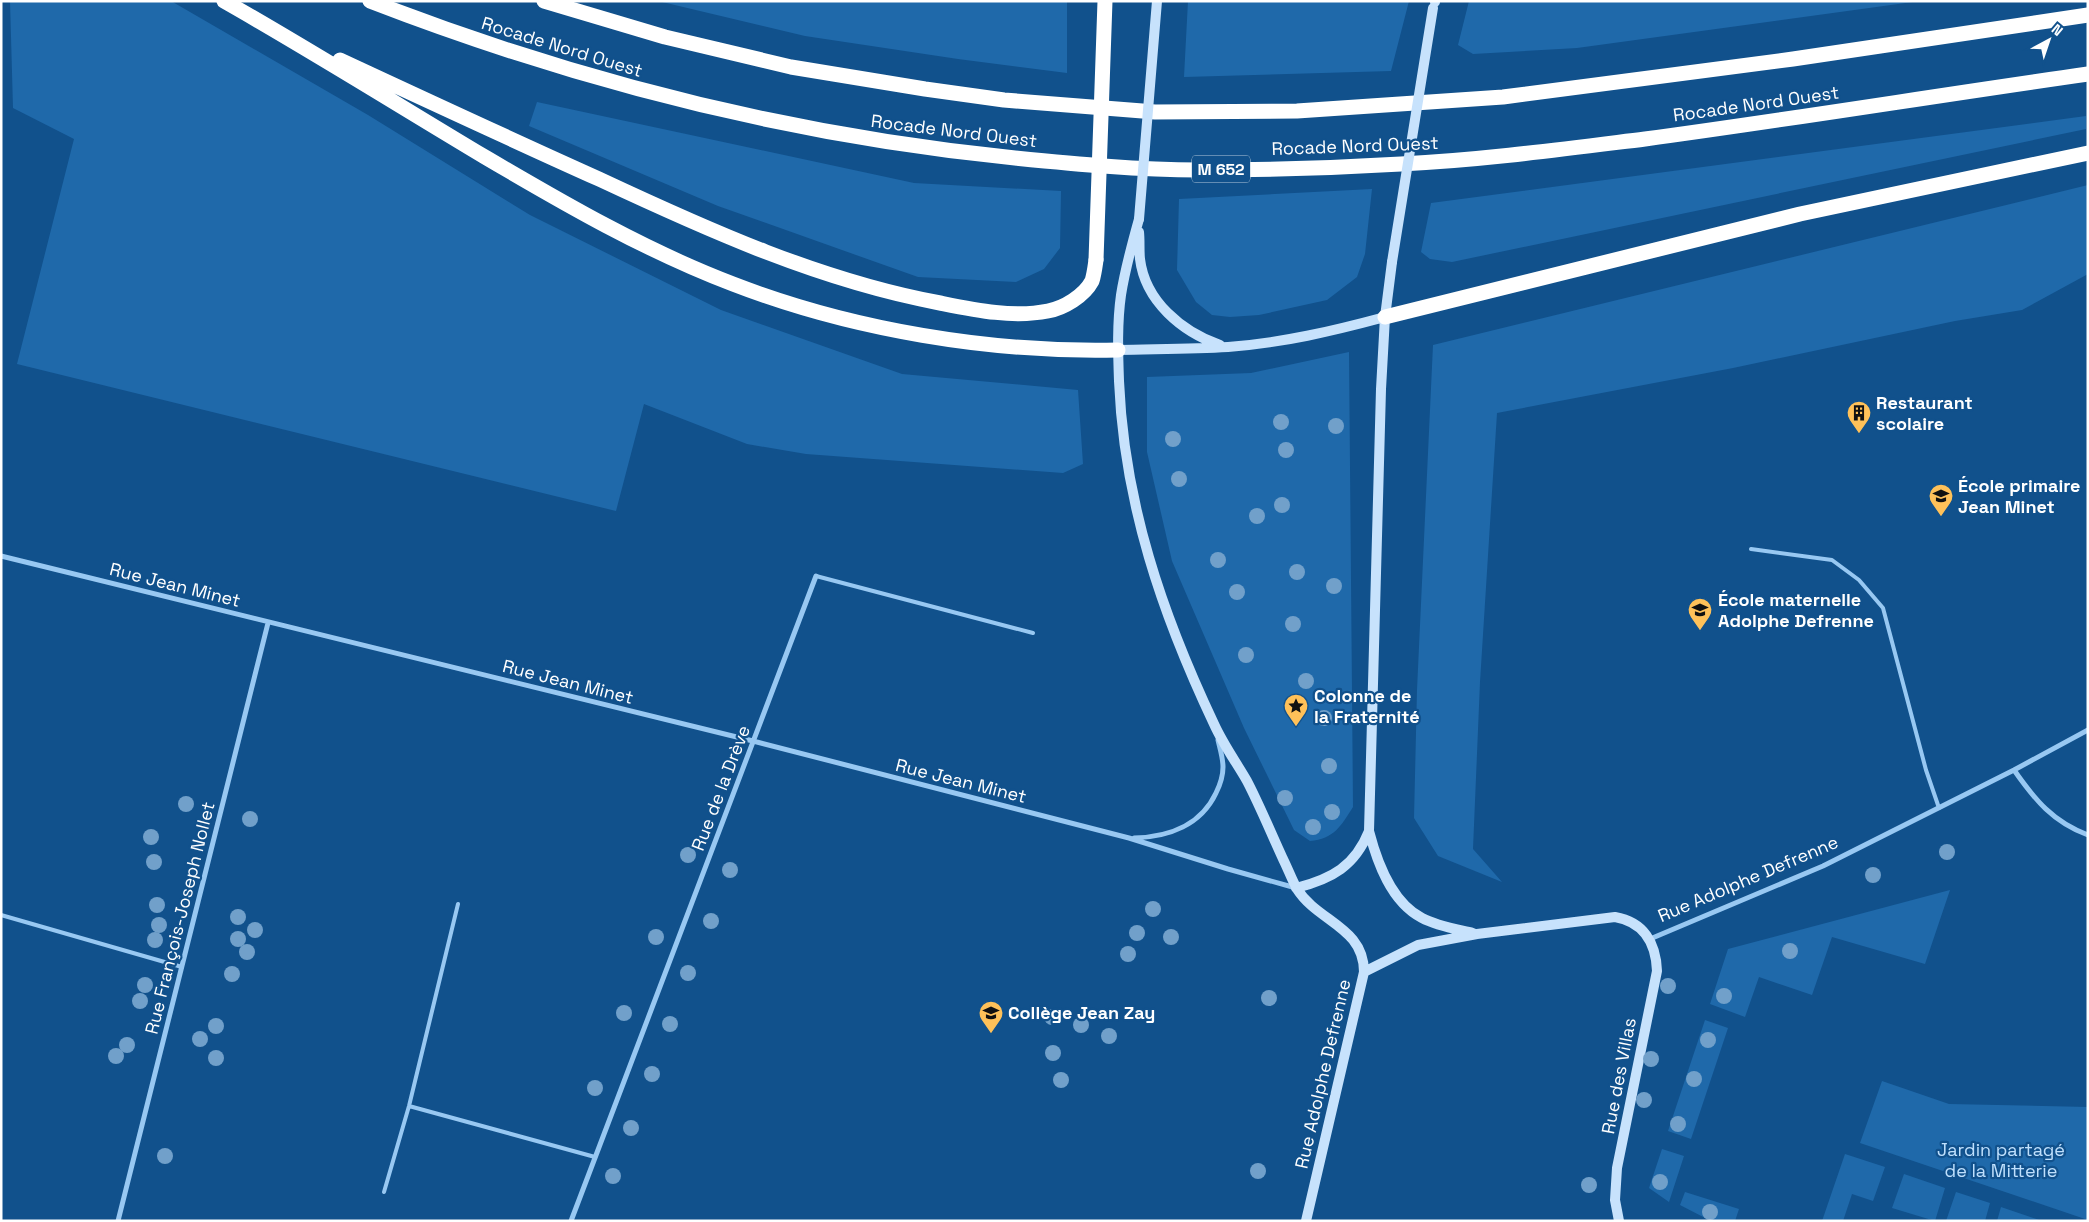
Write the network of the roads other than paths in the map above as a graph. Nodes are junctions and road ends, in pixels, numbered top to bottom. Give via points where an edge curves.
1 (224, 1) edge
2 (370, 1) edge
3 (544, 1) edge
4 (1105, 1) edge
5 (1157, 1) edge
6 (1435, 3) edge
7 (2088, 15) edge
8 (268, 26) junction
9 (2088, 74) edge
10 (2088, 152) edge
11 (1139, 219) junction
12 (1385, 317) junction
13 (1228, 347) junction
14 (1118, 350) junction
15 (1751, 549) dead end
16 (1, 556) edge
17 (816, 576) joint
18 (268, 622) junction
19 (1033, 633) dead end
20 (1215, 726) junction
21 (2088, 730) edge
22 (753, 742) junction
23 (2014, 770) junction
24 (1939, 808) junction
25 (1369, 831) junction
26 (2088, 836) edge
27 (1128, 838) junction
28 (1296, 888) junction
29 (458, 904) dead end
30 (1, 915) edge
31 (1477, 934) junction
32 (1650, 939) junction
33 (182, 966) junction
34 (1364, 972) junction
35 (409, 1106) junction
36 (596, 1157) junction
37 (384, 1192) dead end
38 (118, 1221) edge
39 (571, 1221) edge
40 (1306, 1221) edge
41 (1619, 1221) edge

1 - 8 highway
2 - 9 highway, Rocade Nord Ouest / M 652 via 559,68 652,94 758,118 956,152 1198,170 1345,167 1563,149
3 - 7 highway, Rocade Nord Ouest via 665,37 791,67 1004,100 1155,112 1297,111 1503,97
4 - 8 highway, bridge via 1096,260 1092,280 1083,293 1050,311 1009,313 968,309 891,293 764,251 668,211
5 - 11 street, bridge
6 - 12 street, bridge
8 - 14 highway via 539,188 626,236 732,283 799,306 907,331 995,345
10 - 12 highway via 1800,214
11 - 13 street via 1140,260 1148,285 1160,304 1192,333
11 - 14 street via 1121,296
12 - 13 street via 1329,332
12 - 25 street
13 - 14 street
14 - 20 street via 1124,440 1145,546 1172,626
15 - 24 lane via 1832,560 1858,580 1883,608
16 - 18 street, Rue Jean Minet
17 - 19 lane, Rue de la Drève
17 - 22 street, Rue de la Drève
18 - 22 street, Rue Jean Minet
18 - 33 street, Rue François-Joseph Nollet
20 - 27 street, Rue Jean Minet via 1223,768 1221,783 1203,814 1186,827 1168,833
20 - 28 street via 1248,782
21 - 23 street, Rue Adolphe Defrenne
22 - 27 street, Rue Jean Minet
22 - 36 street, Rue de la Drève
23 - 24 street, Rue Adolphe Defrenne
23 - 26 street via 2055,819
24 - 32 street, Rue Adolphe Defrenne via 1823,866
25 - 28 street via 1363,845 1344,867 1316,883
25 - 31 street via 1386,878 1412,912 1435,924
27 - 28 street, Rue Jean Minet
28 - 34 street via 1314,908 1356,942 1364,961
29 - 35 lane
30 - 33 lane
31 - 32 street, Rue Adolphe Defrenne via 1615,917 1633,923
31 - 34 street, Rue Adolphe Defrenne via 1418,944
32 - 41 street, Rue des Villas via 1656,970 1618,1168 1615,1200
33 - 38 street, Rue François-Joseph Nollet
34 - 40 street, Rue Adolphe Defrenne
35 - 36 lane
35 - 37 lane
36 - 39 street, Rue de la Drève

